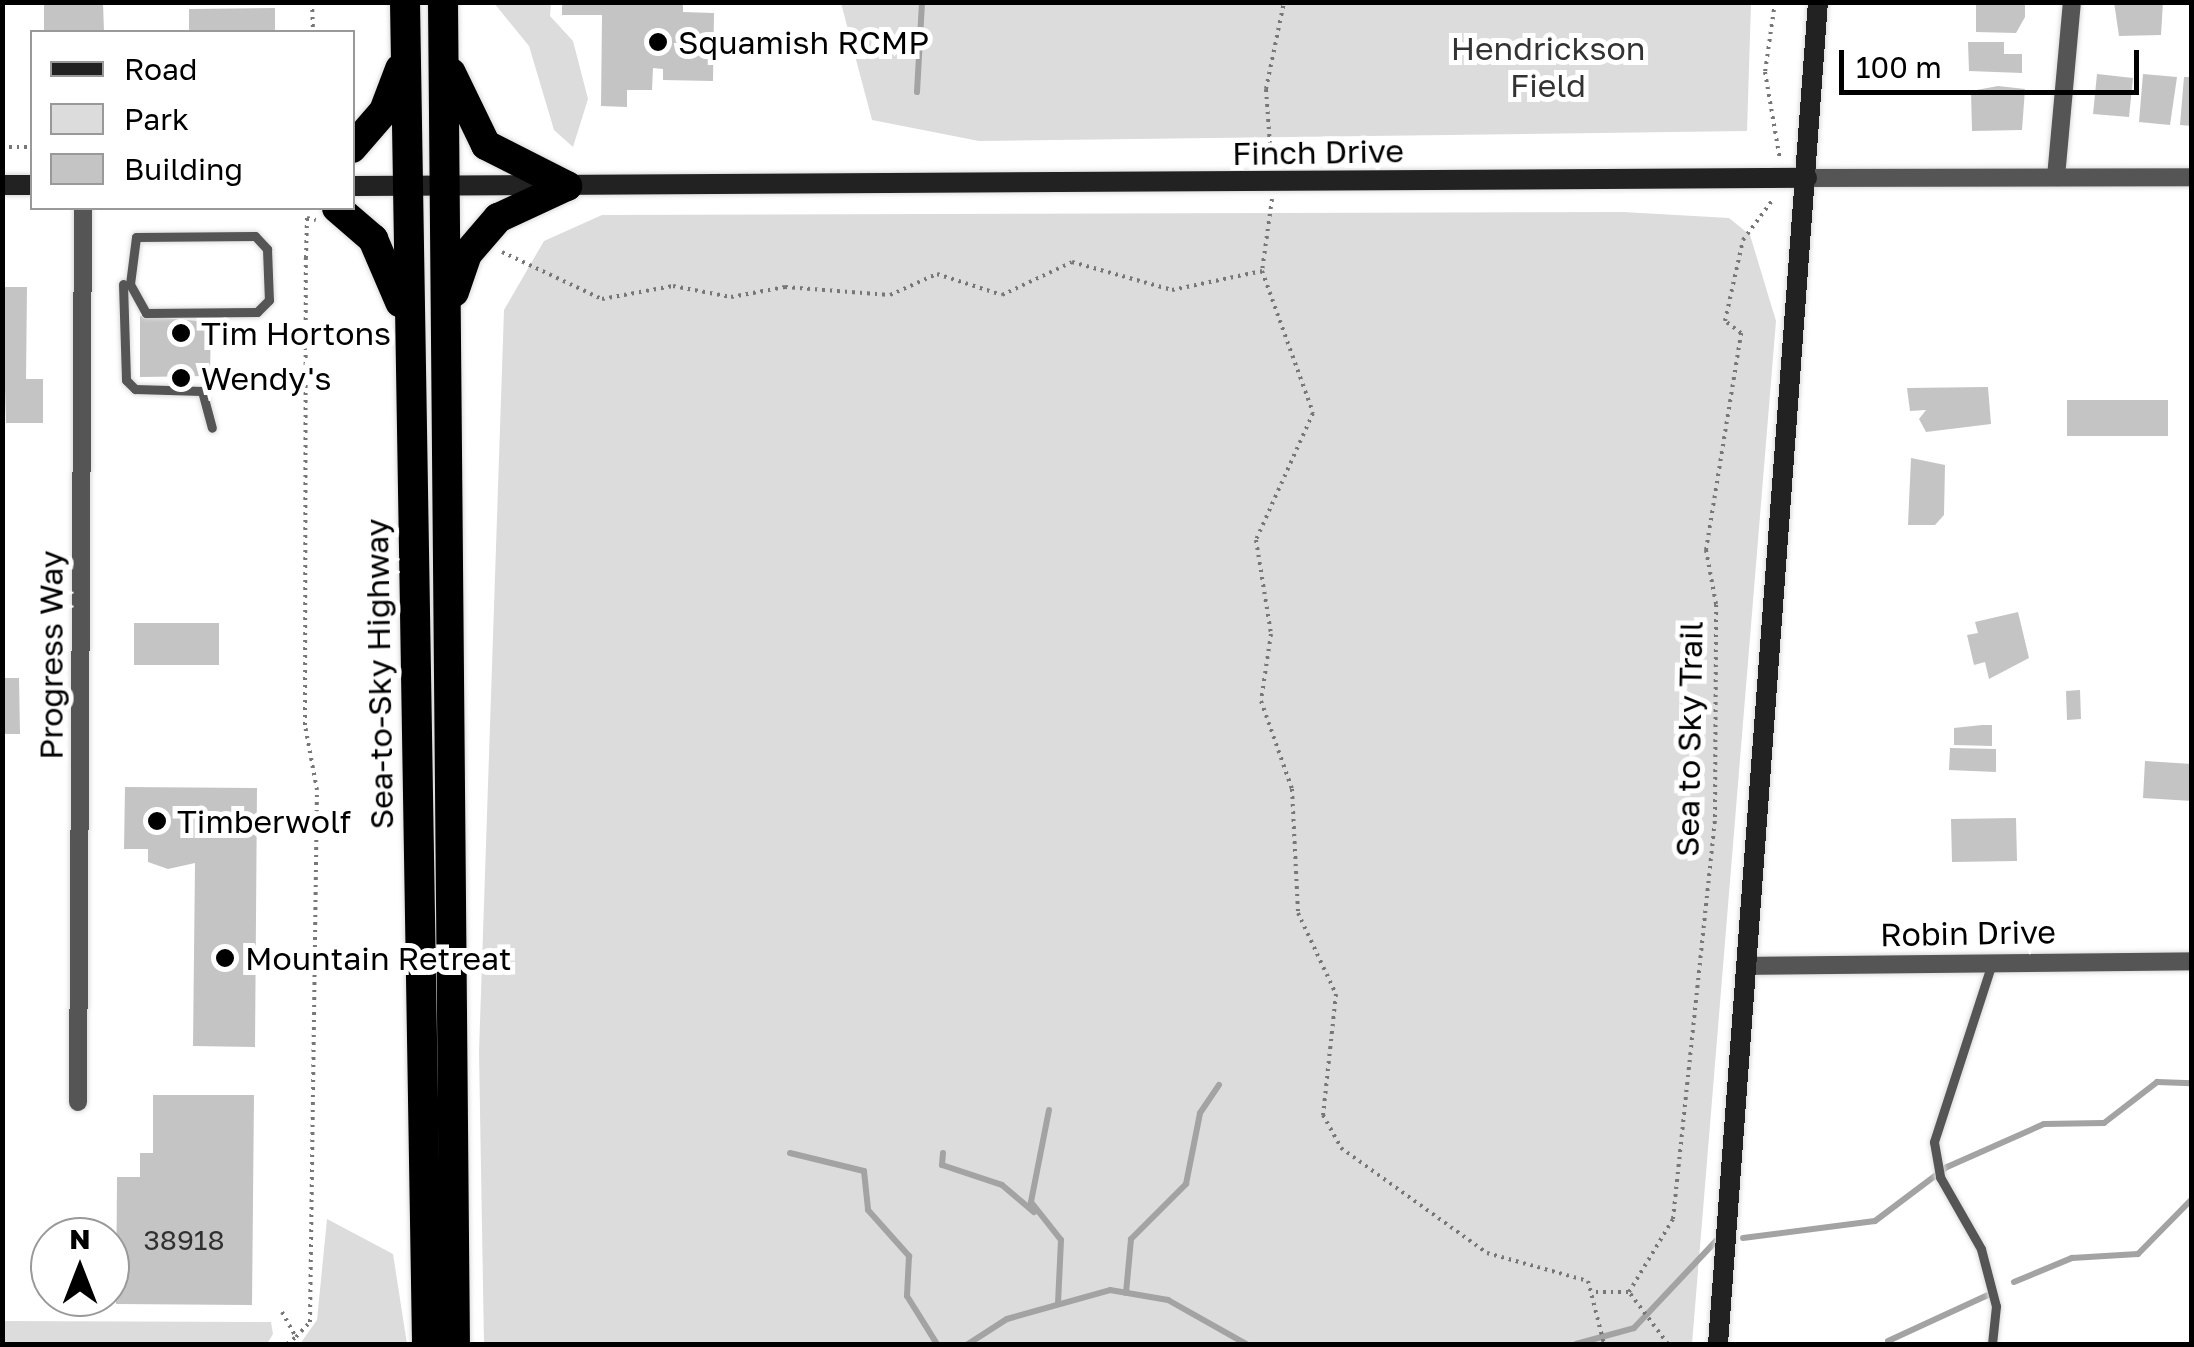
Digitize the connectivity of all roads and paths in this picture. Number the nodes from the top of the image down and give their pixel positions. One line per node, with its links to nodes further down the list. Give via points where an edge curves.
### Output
1 (312, 2): 8 (path)
2 (406, 2): 9 (highway, Sea-to-Sky Highway)
3 (443, 2): 10 (highway)
4 (1284, 2): 18 (path, via 1266,89)
5 (1775, 2): 14 (path, via 1765,72)
6 (1818, 2): 16 (street)
7 (2072, 2): 15 (street)
8 (313, 30)
9 (406, 46): 11 (highway, via 384,112); 22 (highway, Sea-to-Sky Highway)
10 (444, 48): 23 (highway); 24 (highway, via 461,105 486,145)
11 (355, 145)
12 (2, 147): 13 (path)
13 (30, 147)
14 (1780, 160)
15 (2056, 176): 16 (street, Finch Drive); 17 (street, Finch Drive)
16 (1807, 178): 18 (street, Finch Drive); 39 (street)
17 (2192, 178)
18 (1272, 183): 24 (street, Finch Drive)
19 (2, 184): 20 (street)
20 (30, 185)
21 (355, 186): 22 (street, Finch Drive)
22 (408, 186): 23 (street, Finch Drive); 35 (highway, Sea-to-Sky Highway)
23 (445, 186): 24 (street, Finch Drive); 34 (highway)
24 (567, 186): 34 (highway, via 524,201 480,236 457,276)
25 (1778, 193): 42 (path, Sea to Sky Trail, via 1743,240 1725,321 1741,333 1706,550 1716,604 1711,855 1673,1219)
26 (84, 210): 40 (street, Progress Way)
27 (339, 210): 35 (highway, via 384,258)
28 (306, 218): 44 (path, via 305,725 317,790 310,1322)
29 (1271, 220): 31 (path)
30 (494, 249): 31 (path, via 602,299 673,286 731,297 784,287 890,295 937,274 1002,295 1072,262 1172,290)
31 (1262, 272): 41 (path, via 1313,414 1256,540 1266,590 1264,711 1292,789 1298,913 1336,994 1323,1115 1340,1148 1487,1253 1572,1273)
32 (123, 284): 36 (lane, via 126,380 135,390 202,391)
33 (244, 314): 33 (lane, via 146,313 130,284 136,237 254,236 267,249 269,300)
34 (446, 329): 47 (highway)
35 (410, 345): 46 (highway, Sea-to-Sky Highway)
36 (212, 428)
37 (2192, 961): 38 (street, Robin Drive)
38 (1992, 963): 39 (street, Robin Drive); 51 (lane, via 1934,1142 1940,1176 1981,1249 1996,1306)
39 (1745, 966): 50 (street)
40 (78, 1102)
41 (1596, 1292): 42 (path); 48 (path)
42 (1629, 1292): 49 (path)
43 (282, 1312): 44 (path)
44 (296, 1336): 45 (path)
45 (287, 1344)
46 (427, 1344)
47 (455, 1344)
48 (1604, 1344)
49 (1668, 1344)
50 (1718, 1344)
51 (1992, 1344)

